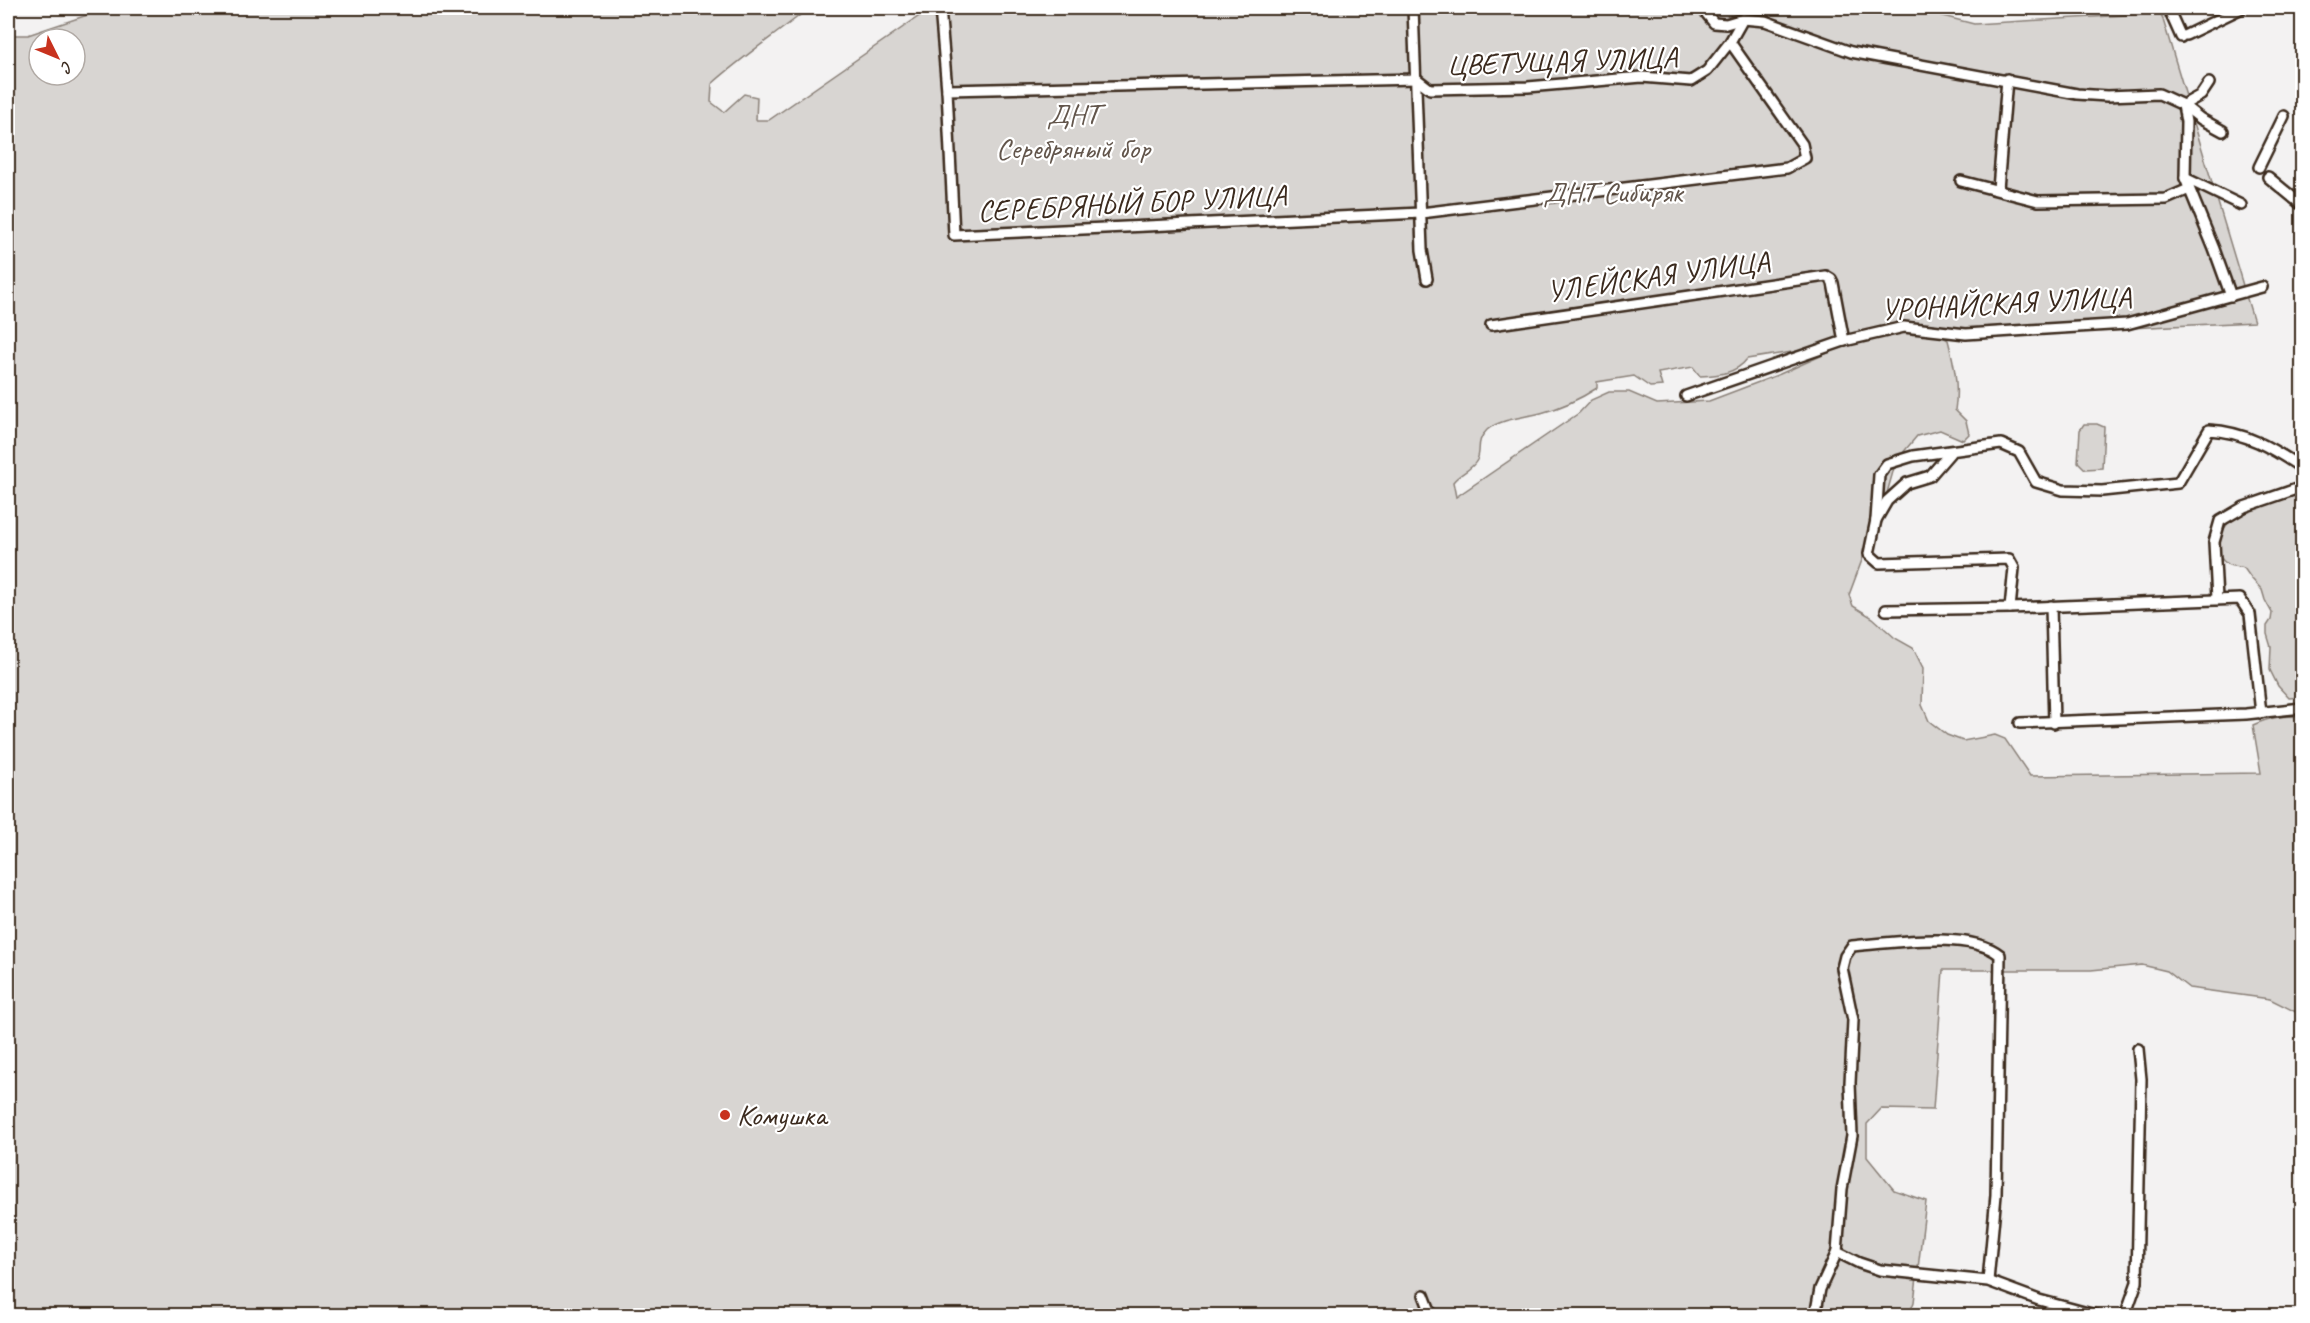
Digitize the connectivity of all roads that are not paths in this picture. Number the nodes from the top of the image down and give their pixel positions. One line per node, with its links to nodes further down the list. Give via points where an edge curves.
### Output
1 (940, 8): 11 (street, СЕРЕБРЯНЫЙ БОР УЛИЦА)
2 (1413, 8): 9 (street)
3 (1702, 8): 6 (street, via 1714,23)
4 (2168, 8): 5 (street, via 2183,36)
5 (2242, 8)
6 (1743, 19): 7 (street, ЦВЕТУЩАЯ УЛИЦА); 8 (street, via 1765,21 1851,52)
7 (1730, 42): 9 (street, ЦВЕТУЩАЯ УЛИЦА, via 1707,72 1691,81 1642,77 1528,87 1430,89); 23 (street, via 1802,144 1806,158 1787,168)
8 (2007, 79): 12 (street, via 2077,94 2160,94); 19 (street)
9 (1417, 80): 11 (street); 23 (street)
10 (2209, 83): 12 (street, via 2201,95)
11 (947, 90): 23 (street, СЕРЕБРЯНЫЙ БОР УЛИЦА, via 954,235)
12 (2183, 105): 14 (street); 17 (street)
13 (2284, 116): 15 (street)
14 (2223, 131)
15 (2259, 167)
16 (2268, 177): 22 (street)
17 (2185, 178): 20 (street); 21 (street)
18 (1961, 181): 19 (street)
19 (1998, 189): 20 (street, via 2038,201 2166,198)
20 (2189, 189): 26 (street)
21 (2241, 205)
22 (2302, 205)
23 (1421, 213): 24 (street)
24 (1427, 279)
25 (2262, 287): 26 (street, УРОНАЙСКАЯ УЛИЦА)
26 (2231, 296): 28 (street, УРОНАЙСКАЯ УЛИЦА, via 2127,324 1966,334 1904,327)
27 (1491, 325): 28 (street, УЛЕЙСКАЯ УЛИЦА, via 1826,276 1831,279)
28 (1844, 341): 29 (street, УРОНАЙСКАЯ УЛИЦА)
29 (1686, 396)
30 (1950, 453): 31 (street, via 2001,444 2019,452 2037,482 2063,490 2102,491 2178,483 2209,430 2232,431 2273,449); 33 (street, via 1930,476 1907,483 1887,501); 33 (street, via 1913,456 1887,464 1879,476)
31 (2302, 468)
32 (2302, 488): 34 (street, via 2244,507 2220,521 2214,542)
33 (1876, 520): 36 (street, via 1869,554 1879,563 2009,559 2014,568)
34 (2217, 599): 35 (street); 39 (street, via 2240,598 2250,614)
35 (2051, 606): 36 (street); 41 (street)
36 (2010, 608): 37 (street)
37 (1886, 610)
38 (2302, 708): 39 (street)
39 (2261, 713): 41 (street)
40 (2020, 723): 41 (street)
41 (2054, 723)
42 (2138, 1049): 49 (street, via 2141,1091 2137,1282)
43 (1837, 1252): 44 (street, via 1880,1270); 44 (street, via 1842,1189 1852,1136 1853,1020 1842,968 1845,956 1852,946 1957,941 2000,955 1996,1195); 47 (street, via 1820,1288)
44 (1988, 1281): 48 (street)
45 (1424, 1294): 46 (street)
46 (1432, 1316)
47 (1815, 1316)
48 (2099, 1316)
49 (2125, 1316)

